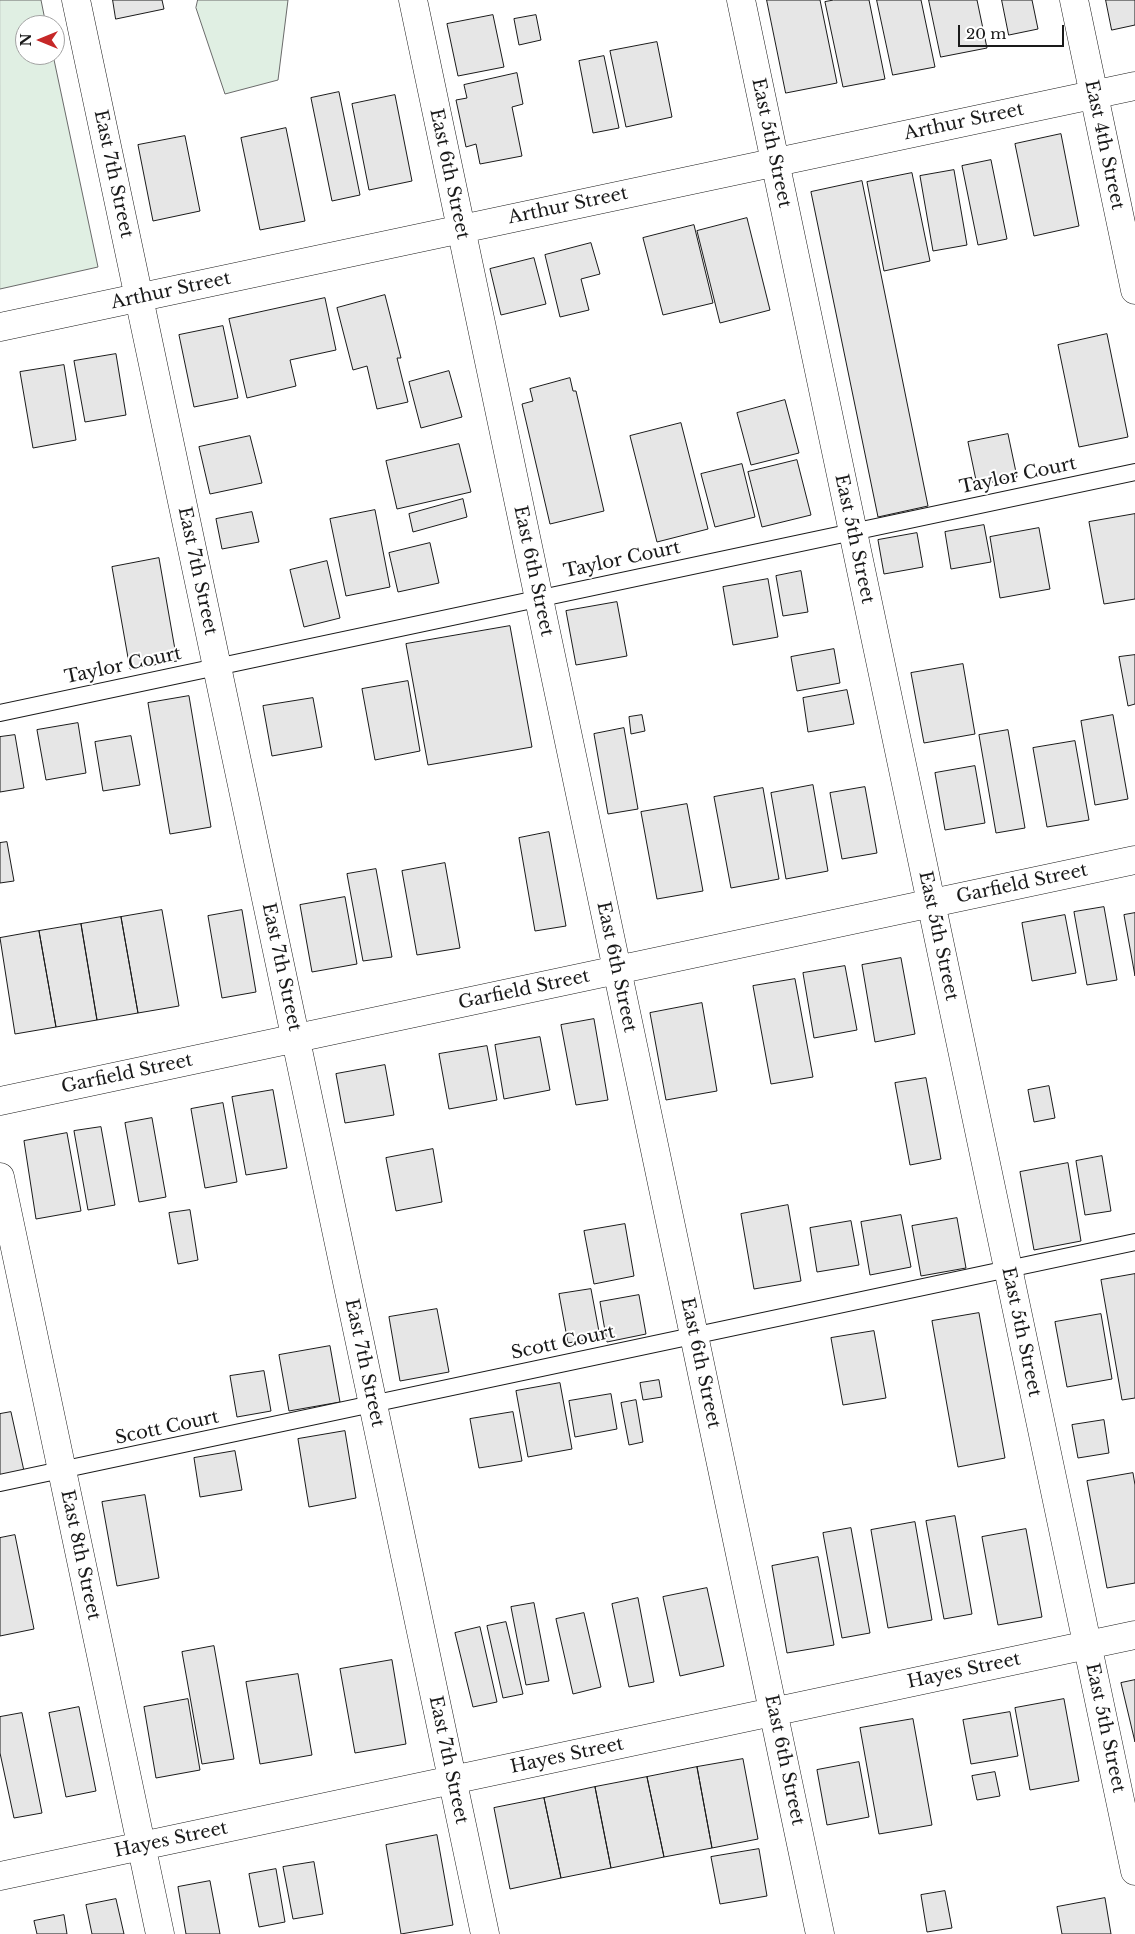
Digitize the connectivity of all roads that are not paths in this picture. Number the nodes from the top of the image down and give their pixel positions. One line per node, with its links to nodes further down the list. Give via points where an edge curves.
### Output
1 (76, 0): 10 (street, East 7th Street)
2 (413, 0): 8 (street, East 6th Street)
3 (741, 0): 7 (street, East 5th Street)
4 (1074, 0): 6 (street, East 4th Street)
5 (1135, 86): 6 (street, Arthur Street)
6 (1094, 95): 7 (street, Arthur Street); 9 (street, East 4th Street)
7 (775, 162): 8 (street, Arthur Street); 13 (street, East 5th Street)
8 (461, 229): 10 (street, Arthur Street); 14 (street, East 6th Street)
9 (1135, 290)
10 (139, 297): 11 (street, Arthur Street); 15 (street, East 7th Street)
11 (0, 327)
12 (1135, 472): 13 (lane, Taylor Court)
13 (852, 532): 14 (lane, Taylor Court); 18 (street, East 5th Street)
14 (539, 599): 15 (lane, Taylor Court); 19 (street, East 6th Street)
15 (218, 667): 16 (lane, Taylor Court); 20 (street, East 7th Street)
16 (0, 713)
17 (1135, 860): 18 (street, Garfield Street)
18 (931, 903): 19 (street, Garfield Street); 24 (street, East 5th Street)
19 (617, 970): 20 (street, Garfield Street); 25 (street, East 6th Street)
20 (296, 1038): 21 (street, Garfield Street); 26 (street, East 7th Street)
21 (0, 1101)
22 (0, 1177): 27 (street, East 8th Street)
23 (1135, 1242): 24 (lane, Scott Court)
24 (1008, 1269): 25 (lane, Scott Court); 30 (street, East 5th Street)
25 (694, 1336): 26 (lane, Scott Court); 31 (street, East 6th Street)
26 (373, 1404): 27 (lane, Scott Court); 32 (street, East 7th Street)
27 (62, 1470): 28 (lane, Scott Court); 33 (street, East 8th Street)
28 (0, 1484)
29 (1135, 1635): 30 (street, Hayes Street)
30 (1087, 1645): 31 (street, Hayes Street); 34 (street, East 5th Street)
31 (774, 1712): 32 (street, Hayes Street); 38 (street, East 6th Street)
32 (452, 1780): 33 (street, Hayes Street); 37 (street, East 7th Street)
33 (141, 1846): 35 (street, Hayes Street); 36 (street, East 8th Street)
34 (1135, 1871)
35 (0, 1876)
36 (160, 1934)
37 (484, 1934)
38 (820, 1934)

